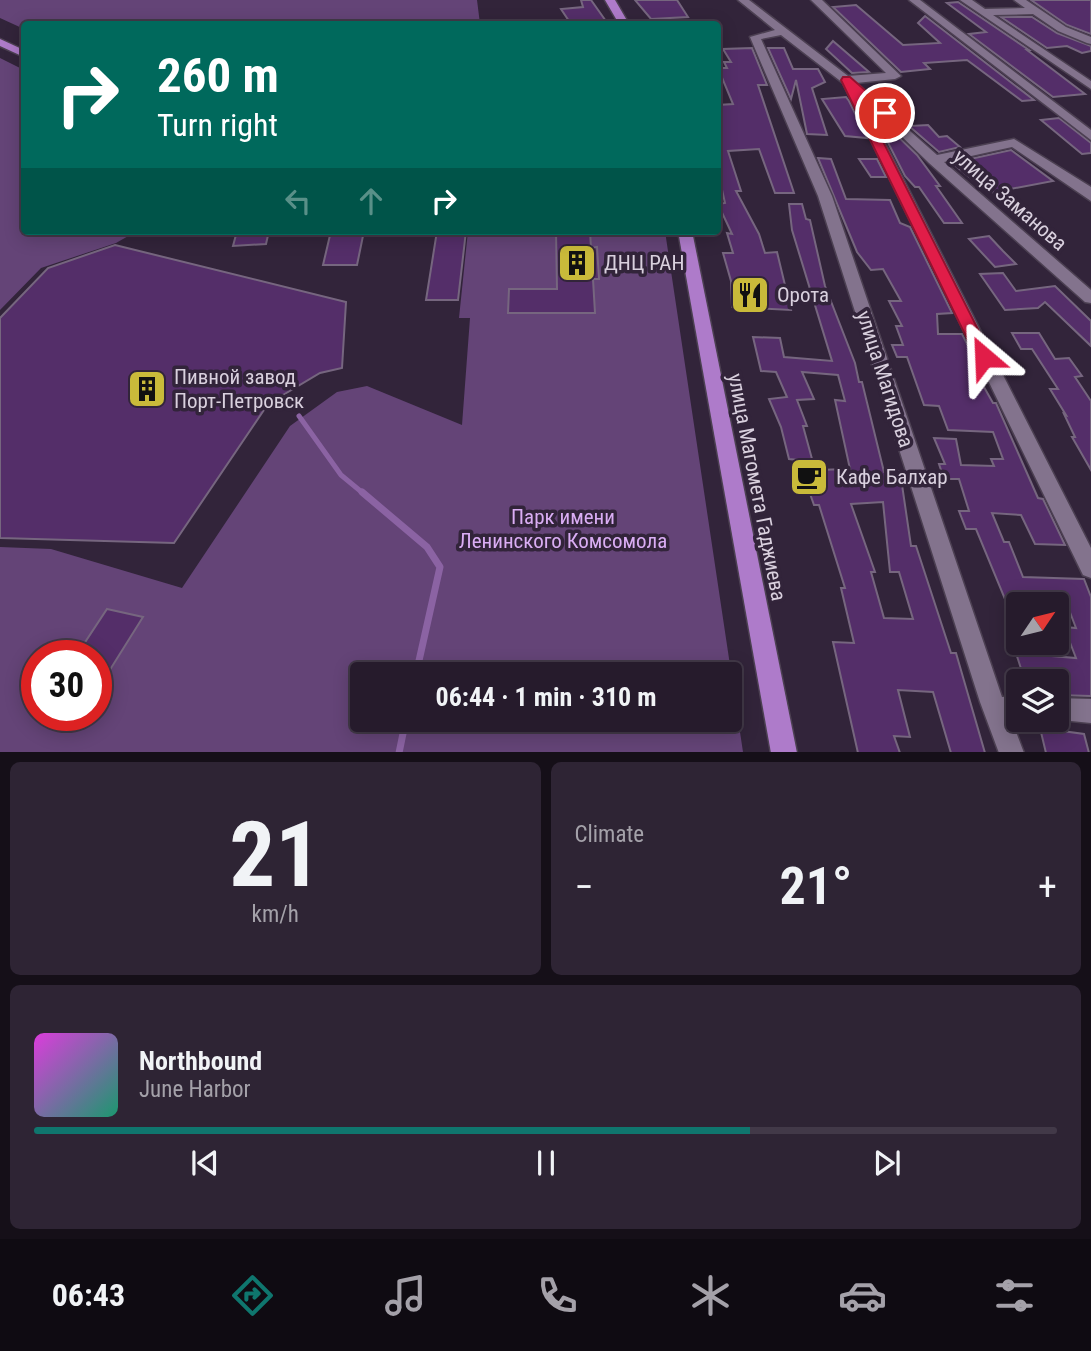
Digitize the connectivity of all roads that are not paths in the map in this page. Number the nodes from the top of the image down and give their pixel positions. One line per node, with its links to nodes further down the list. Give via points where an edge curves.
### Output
1 (611, 0): 9 (main road)
2 (743, 0): 10 (street)
3 (816, 0): 14 (street, via 895,76)
4 (914, 0): 16 (street)
5 (965, 0): 8 (street)
6 (1019, 0): 7 (street)
7 (1035, 11): 8 (street); 12 (street)
8 (982, 12): 15 (street)
9 (623, 21)
10 (784, 31): 14 (street); 23 (street, улица Магидова, via 755,37 825,196)
11 (0, 41): 13 (main road)
12 (1091, 41)
13 (21, 52)
14 (847, 80): 17 (street, улица Заманова); 22 (street)
15 (1091, 86)
16 (1091, 136)
17 (934, 160): 18 (street, via 1014,143); 21 (street, улица Заманова)
18 (1091, 197)
19 (686, 235): 27 (main road, улица Магомета Гаджиева)
20 (686, 235): 28 (main road, улица Магомета Гаджиева)
21 (1091, 298)
22 (1091, 569)
23 (1006, 706)
24 (1069, 710): 25 (street)
25 (1091, 711)
26 (1010, 732): 29 (street, улица Магидова)
27 (778, 752)
28 (784, 752)
29 (1012, 752)

